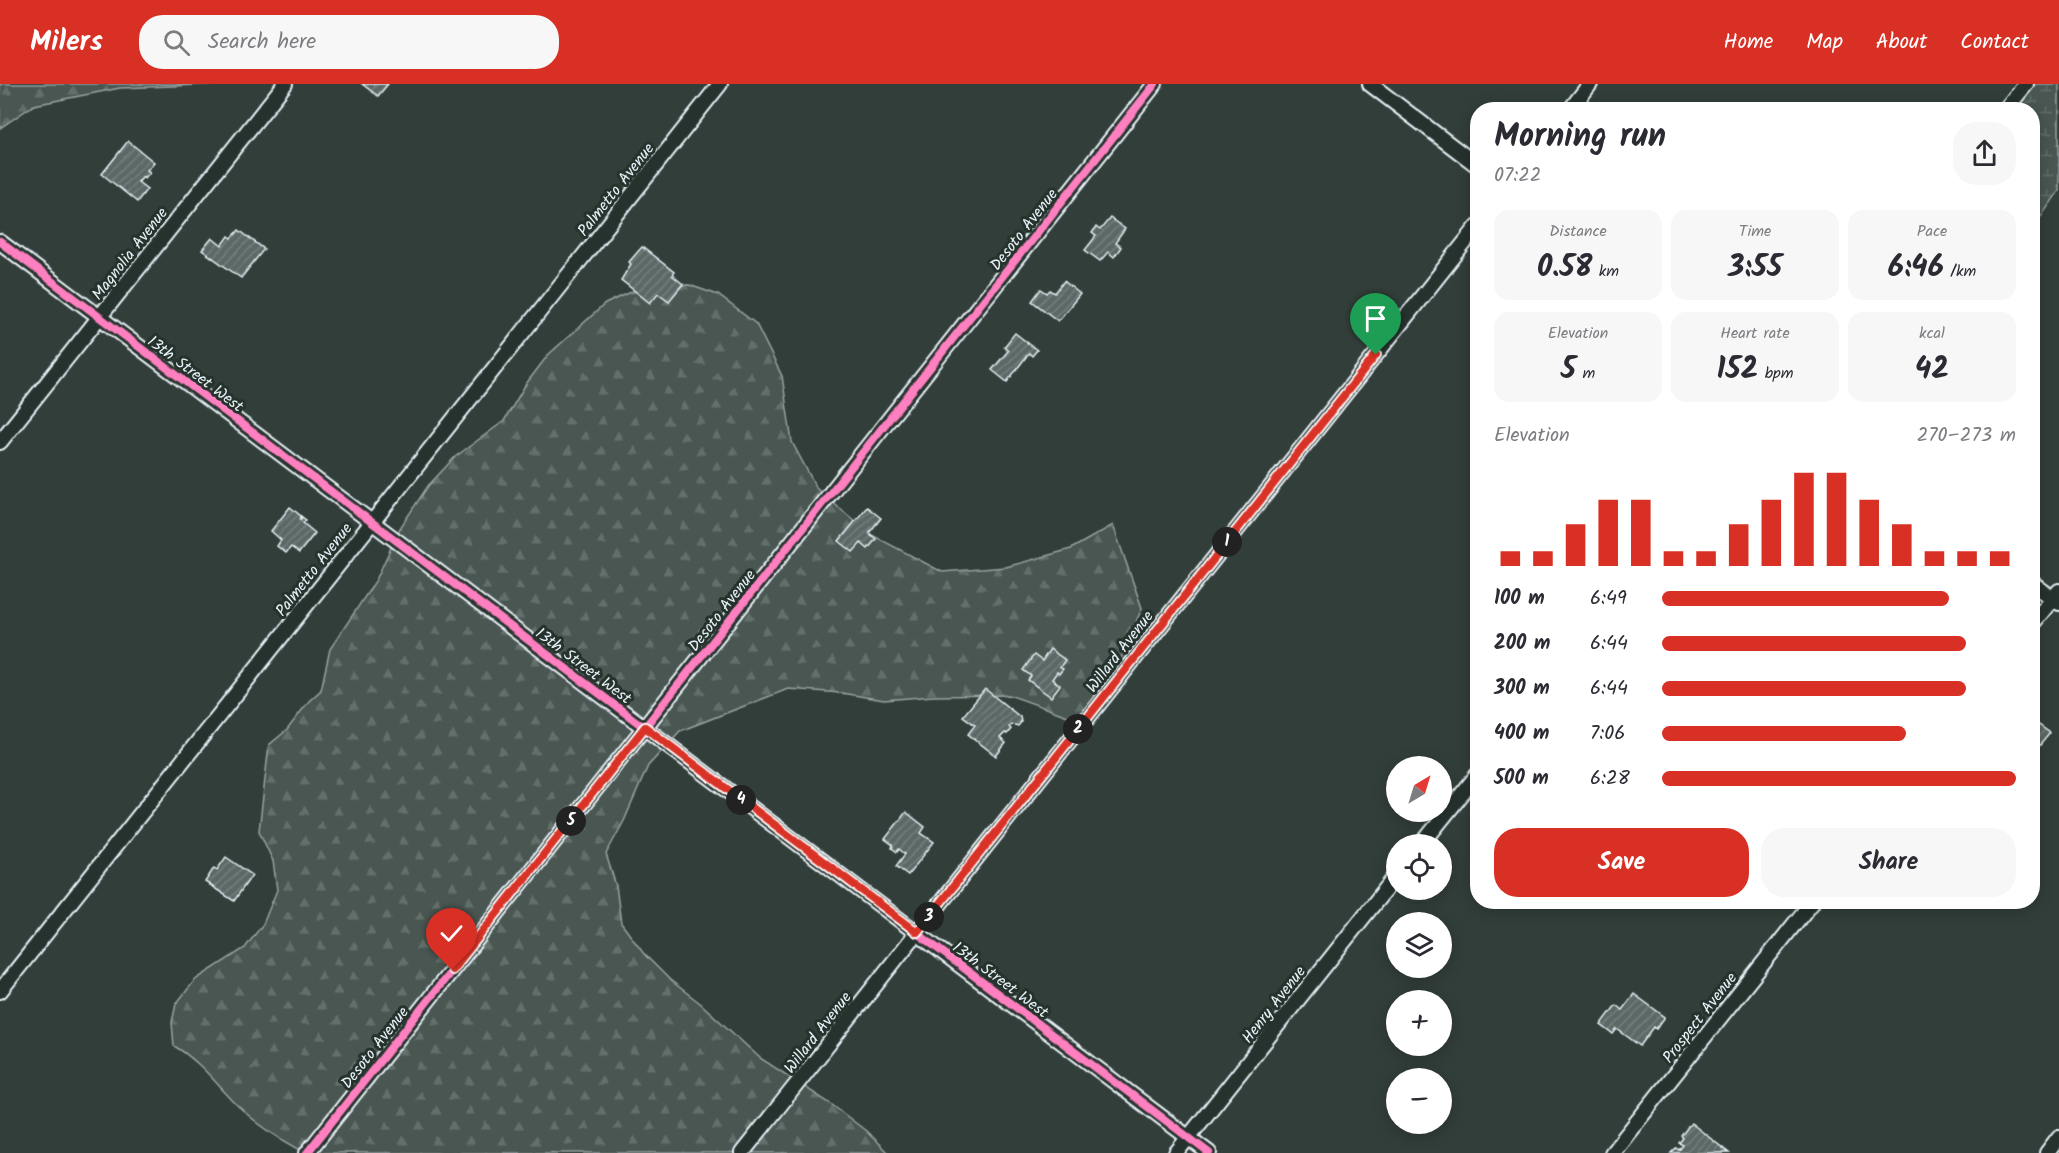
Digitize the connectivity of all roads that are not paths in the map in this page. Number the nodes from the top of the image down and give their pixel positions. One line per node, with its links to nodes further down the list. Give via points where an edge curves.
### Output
1 (285, 84): 12 (street, Magnolia Avenue)
2 (720, 84): 14 (street, Palmetto Avenue)
3 (1155, 84): 18 (street, Desoto Avenue)
4 (1370, 84): 9 (street)
5 (1590, 84): 7 (street)
6 (2026, 84): 8 (street)
7 (1576, 102)
8 (2012, 102)
9 (1470, 160)
10 (1470, 236): 23 (street, Willard Avenue)
11 (0, 242): 12 (street, 13th Street West)
12 (99, 317): 13 (street, Magnolia Avenue); 14 (street, 13th Street West)
13 (0, 442)
14 (371, 522): 18 (street, 13th Street West); 24 (street, Palmetto Avenue)
15 (2040, 587): 16 (street)
16 (2057, 597): 17 (street)
17 (2040, 615)
18 (645, 727): 23 (street, 13th Street West); 27 (street, Desoto Avenue)
19 (1470, 784): 20 (street)
20 (1430, 834)
21 (1386, 889): 26 (street, Henry Avenue)
22 (1806, 909): 31 (street, Prospect Avenue)
23 (917, 932): 26 (street, 13th Street West); 28 (street, Willard Avenue)
24 (0, 991)
25 (2059, 1137): 32 (street)
26 (1188, 1138): 29 (street, Henry Avenue); 30 (street, 13th Street West)
27 (307, 1153)
28 (742, 1153)
29 (1176, 1153)
30 (1209, 1153)
31 (1612, 1153)
32 (2047, 1153)

